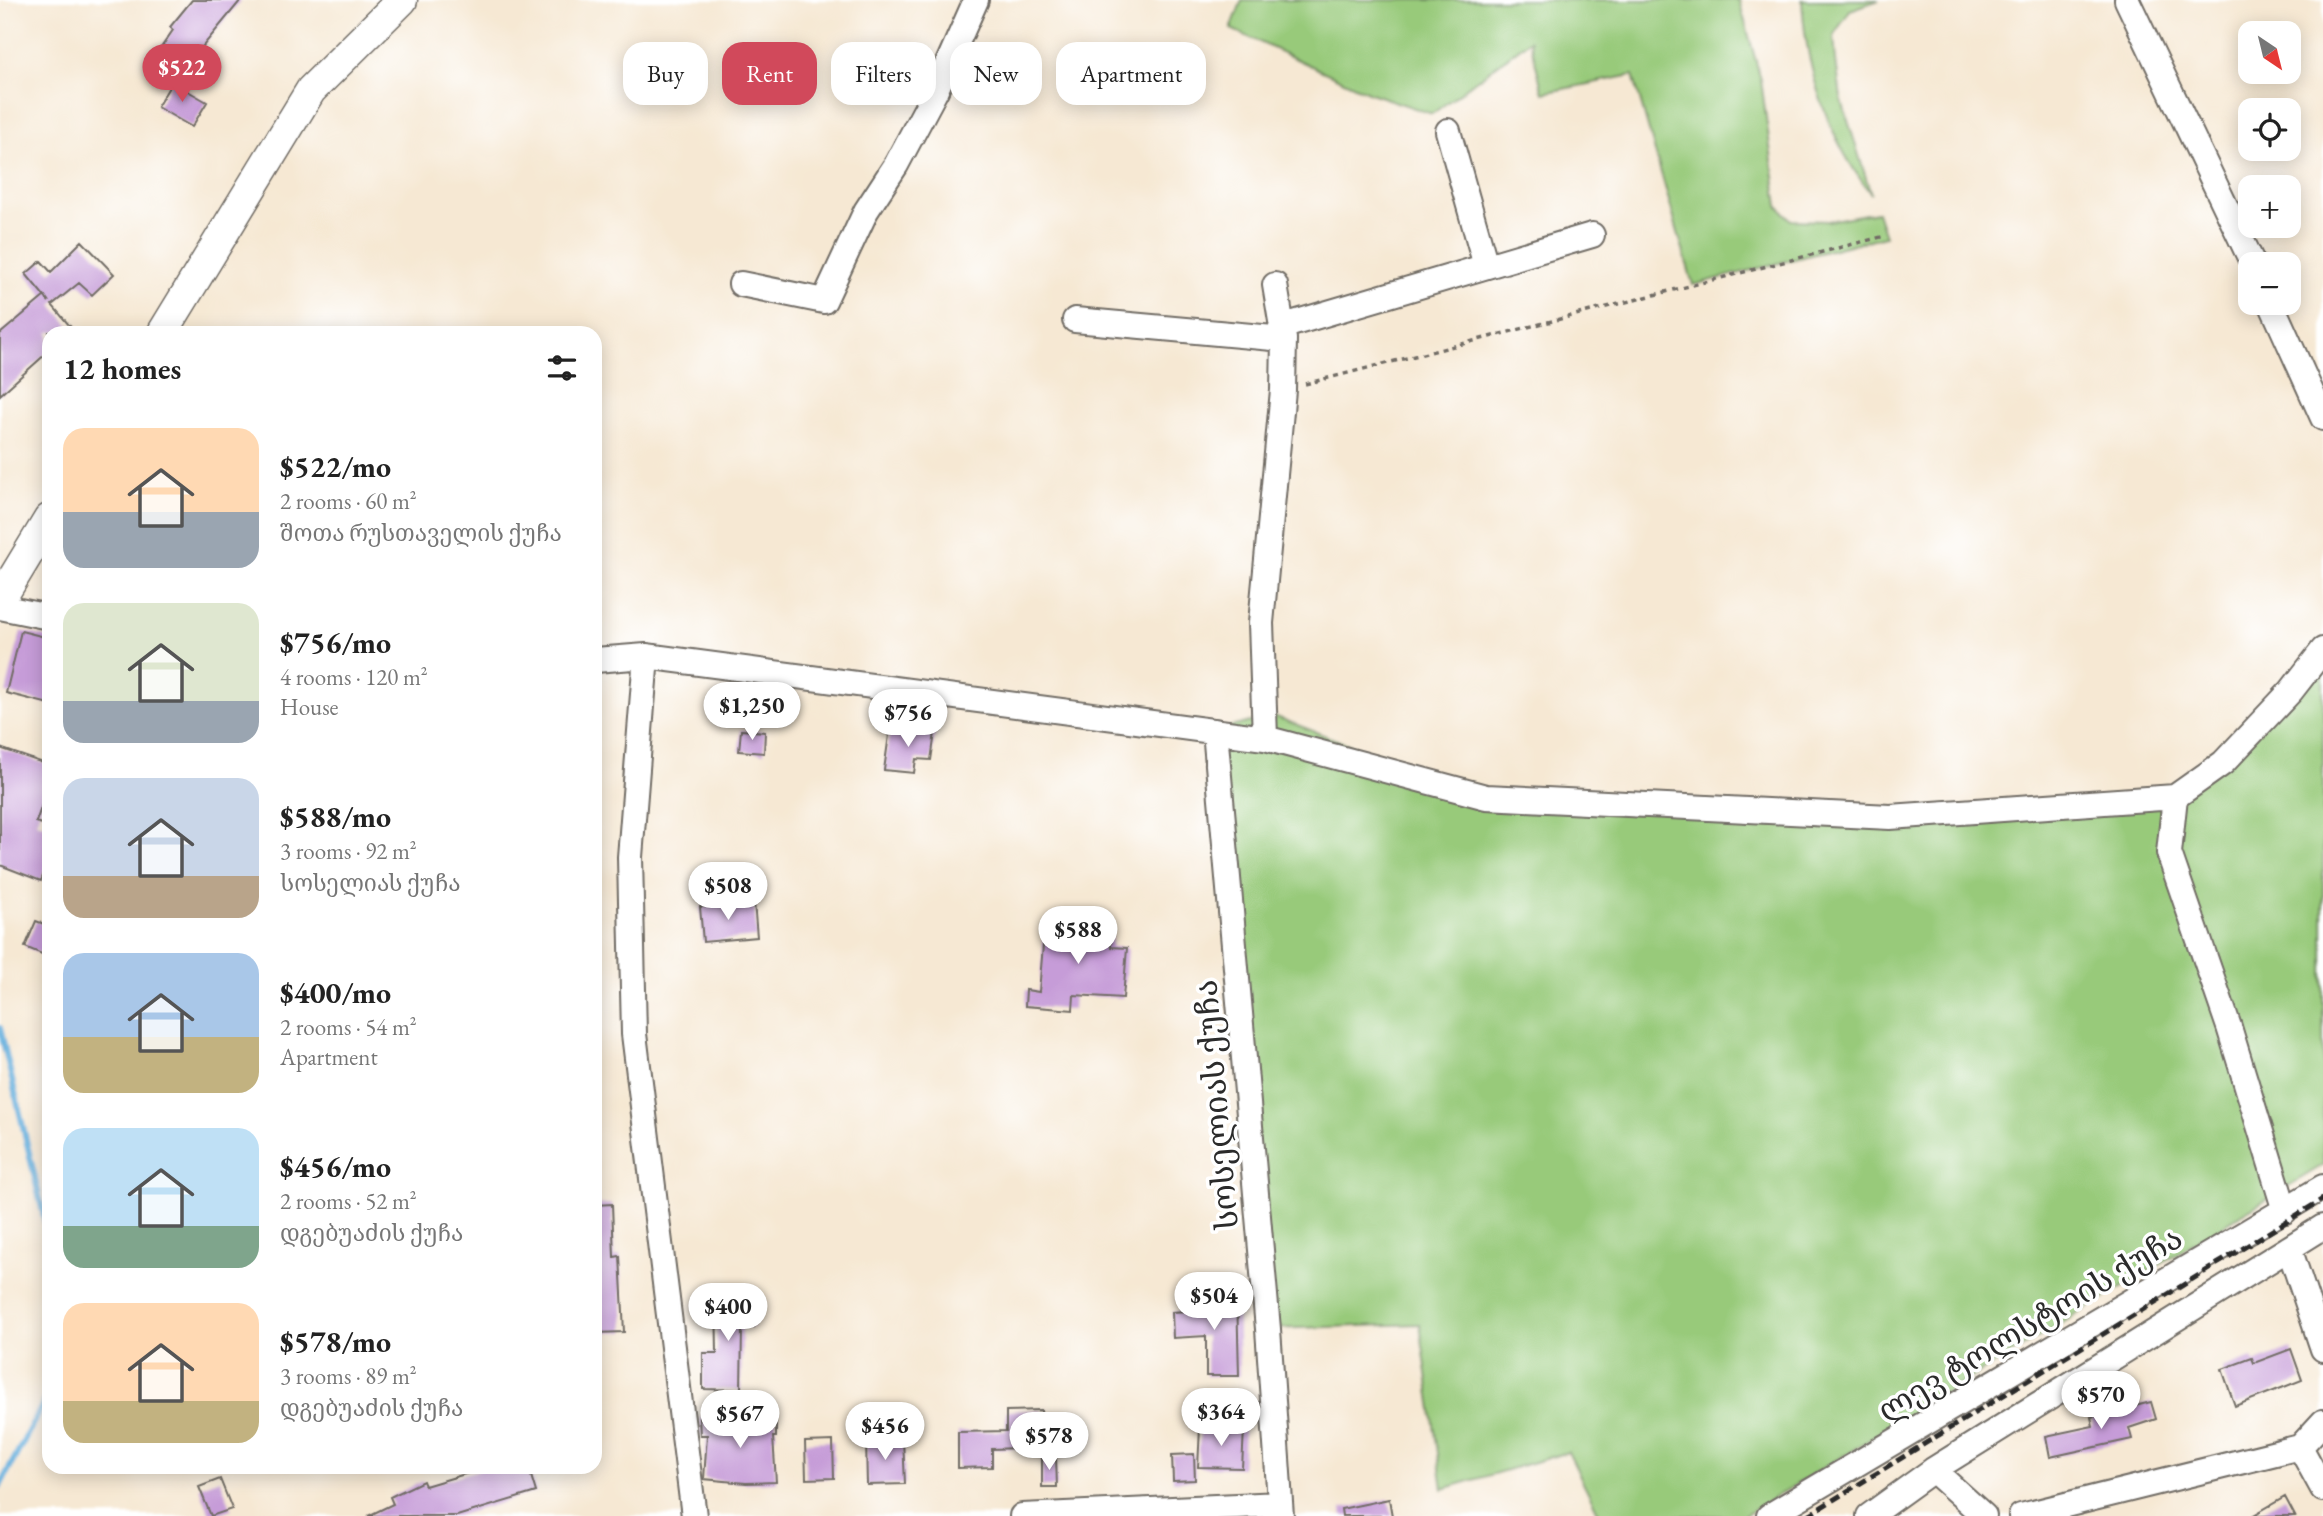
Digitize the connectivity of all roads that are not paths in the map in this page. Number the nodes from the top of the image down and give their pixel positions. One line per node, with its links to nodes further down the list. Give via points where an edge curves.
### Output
1 (402, 0): 12 (main road, via 311,90)
2 (976, 0): 8 (street, via 936,90 866,211 824,301)
3 (2127, 0): 6 (street)
4 (1448, 131): 7 (street)
5 (1592, 235): 7 (street)
6 (2247, 252)
7 (1486, 266): 13 (street)
8 (741, 284)
9 (1275, 285): 13 (street)
10 (2276, 315): 14 (street)
11 (1075, 320): 13 (street)
12 (167, 326)
13 (1284, 332): 23 (street, via 1283,390 1261,623)
14 (2323, 418)
15 (42, 531): 16 (main road)
16 (0, 600)
17 (0, 607): 18 (street)
18 (42, 616)
19 (2323, 649): 24 (street, via 2224,763)
20 (646, 656): 21 (street); 22 (street); 35 (street, via 630,857 634,1034)
21 (602, 659)
22 (1215, 731): 23 (street); 34 (street, სოსელიას ქუჩა)
23 (1265, 738): 24 (street, via 1486,797 1890,817)
24 (2175, 797): 26 (street, via 2169,853 2229,1027)
25 (2323, 1187): 26 (street, ლევ ტოლსტოის ქუჩა)
26 (2284, 1211): 37 (street, ლევ ტოლსტოის ქუჩა)
27 (2323, 1227): 28 (street)
28 (2289, 1248): 29 (street); 32 (street)
29 (2323, 1349)
30 (2323, 1422): 31 (street)
31 (2300, 1447): 33 (street); 40 (street)
32 (1933, 1470): 38 (street); 39 (street)
33 (2323, 1489)
34 (1280, 1510): 36 (street)
35 (694, 1516)
36 (1022, 1516)
37 (1769, 1516)
38 (1869, 1516)
39 (1984, 1516)
40 (2021, 1516)

